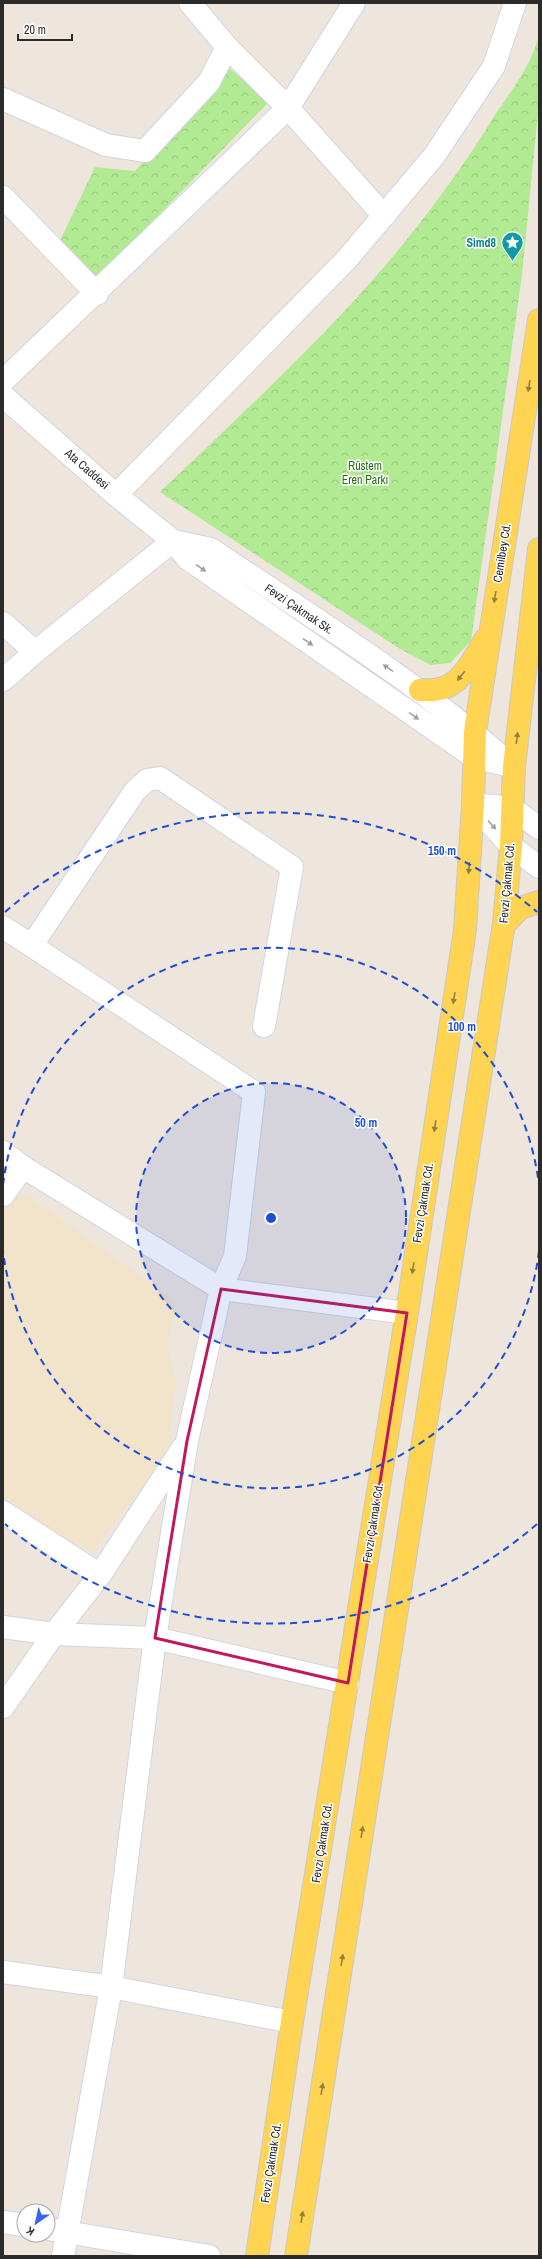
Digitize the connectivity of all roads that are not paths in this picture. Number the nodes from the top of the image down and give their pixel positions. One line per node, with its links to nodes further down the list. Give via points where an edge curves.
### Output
1 (190, 3): 4 (street)
2 (354, 3): 6 (street)
3 (515, 3): 8 (street, via 494,66 434,156)
4 (227, 47): 5 (street, via 209,82 145,151 106,145); 6 (street)
5 (3, 99)
6 (288, 108): 8 (street); 9 (street)
7 (3, 197): 9 (street)
8 (384, 216): 13 (street, via 347,259)
9 (97, 294): 11 (street)
10 (539, 320): 17 (main road, Cemilbey Cd., one-way to 17)
11 (3, 381)
12 (3, 396): 13 (street, Ata Caddesi)
13 (116, 495): 14 (street, Ata Caddesi)
14 (173, 541): 18 (street); 20 (street, Fevzi Çakmak Sk., one-way to 14, via 211,549); 22 (street, Ata Caddesi, one-way to 22, via 188,558)
15 (539, 550): 23 (main road, one-way to 15)
16 (3, 623): 18 (street)
17 (490, 632): 20 (main road, one-way to 20, via 456,681 440,690); 21 (main road, Cemilbey Cd.)
18 (35, 652): 19 (street)
19 (3, 680)
20 (420, 690): 21 (street, Fevzi Çakmak Sk.)
21 (474, 732): 22 (main road, Cemilbey Cd.); 23 (street, Fevzi Çakmak Sk.)
22 (474, 757): 23 (street); 24 (main road, Cemilbey Cd.)
23 (514, 766): 25 (main road)
24 (474, 796): 25 (street); 27 (street, one-way to 27); 38 (main road, Fevzi Çakmak Cd., one-way to 38, via 465,930)
25 (512, 799): 26 (street); 27 (main road, Fevzi Çakmak Cd.)
26 (539, 828)
27 (511, 846): 28 (street); 30 (main road, Fevzi Çakmak Cd.)
28 (539, 866)
29 (539, 902): 30 (main road, via 520,908)
30 (504, 925): 56 (main road, Fevzi Çakmak Cd., one-way to 30)
31 (3, 927): 32 (street)
32 (32, 945): 33 (street, via 135,791 147,780 160,778 292,867); 37 (street, via 254,1092 235,1256)
33 (264, 1026)
34 (3, 1152): 35 (street)
35 (23, 1167): 36 (street); 37 (street)
36 (3, 1195)
37 (221, 1289): 38 (street); 39 (street)
38 (406, 1313): 45 (main road, Fevzi Çakmak Cd.)
39 (187, 1441): 41 (street); 44 (street)
40 (3, 1512): 41 (street)
41 (100, 1574): 43 (street)
42 (3, 1627): 43 (street)
43 (54, 1634): 44 (street); 46 (street)
44 (155, 1638): 45 (street); 48 (street)
45 (348, 1683): 49 (main road, Fevzi Çakmak Cd.)
46 (3, 1707)
47 (3, 1972): 48 (street)
48 (111, 1987): 49 (street); 52 (street)
49 (292, 2022): 55 (main road, Fevzi Çakmak Cd.)
50 (3, 2222): 51 (street)
51 (16, 2224)
52 (58, 2230): 53 (street); 54 (street)
53 (63, 2256)
54 (209, 2256)
55 (257, 2256)
56 (296, 2256)

